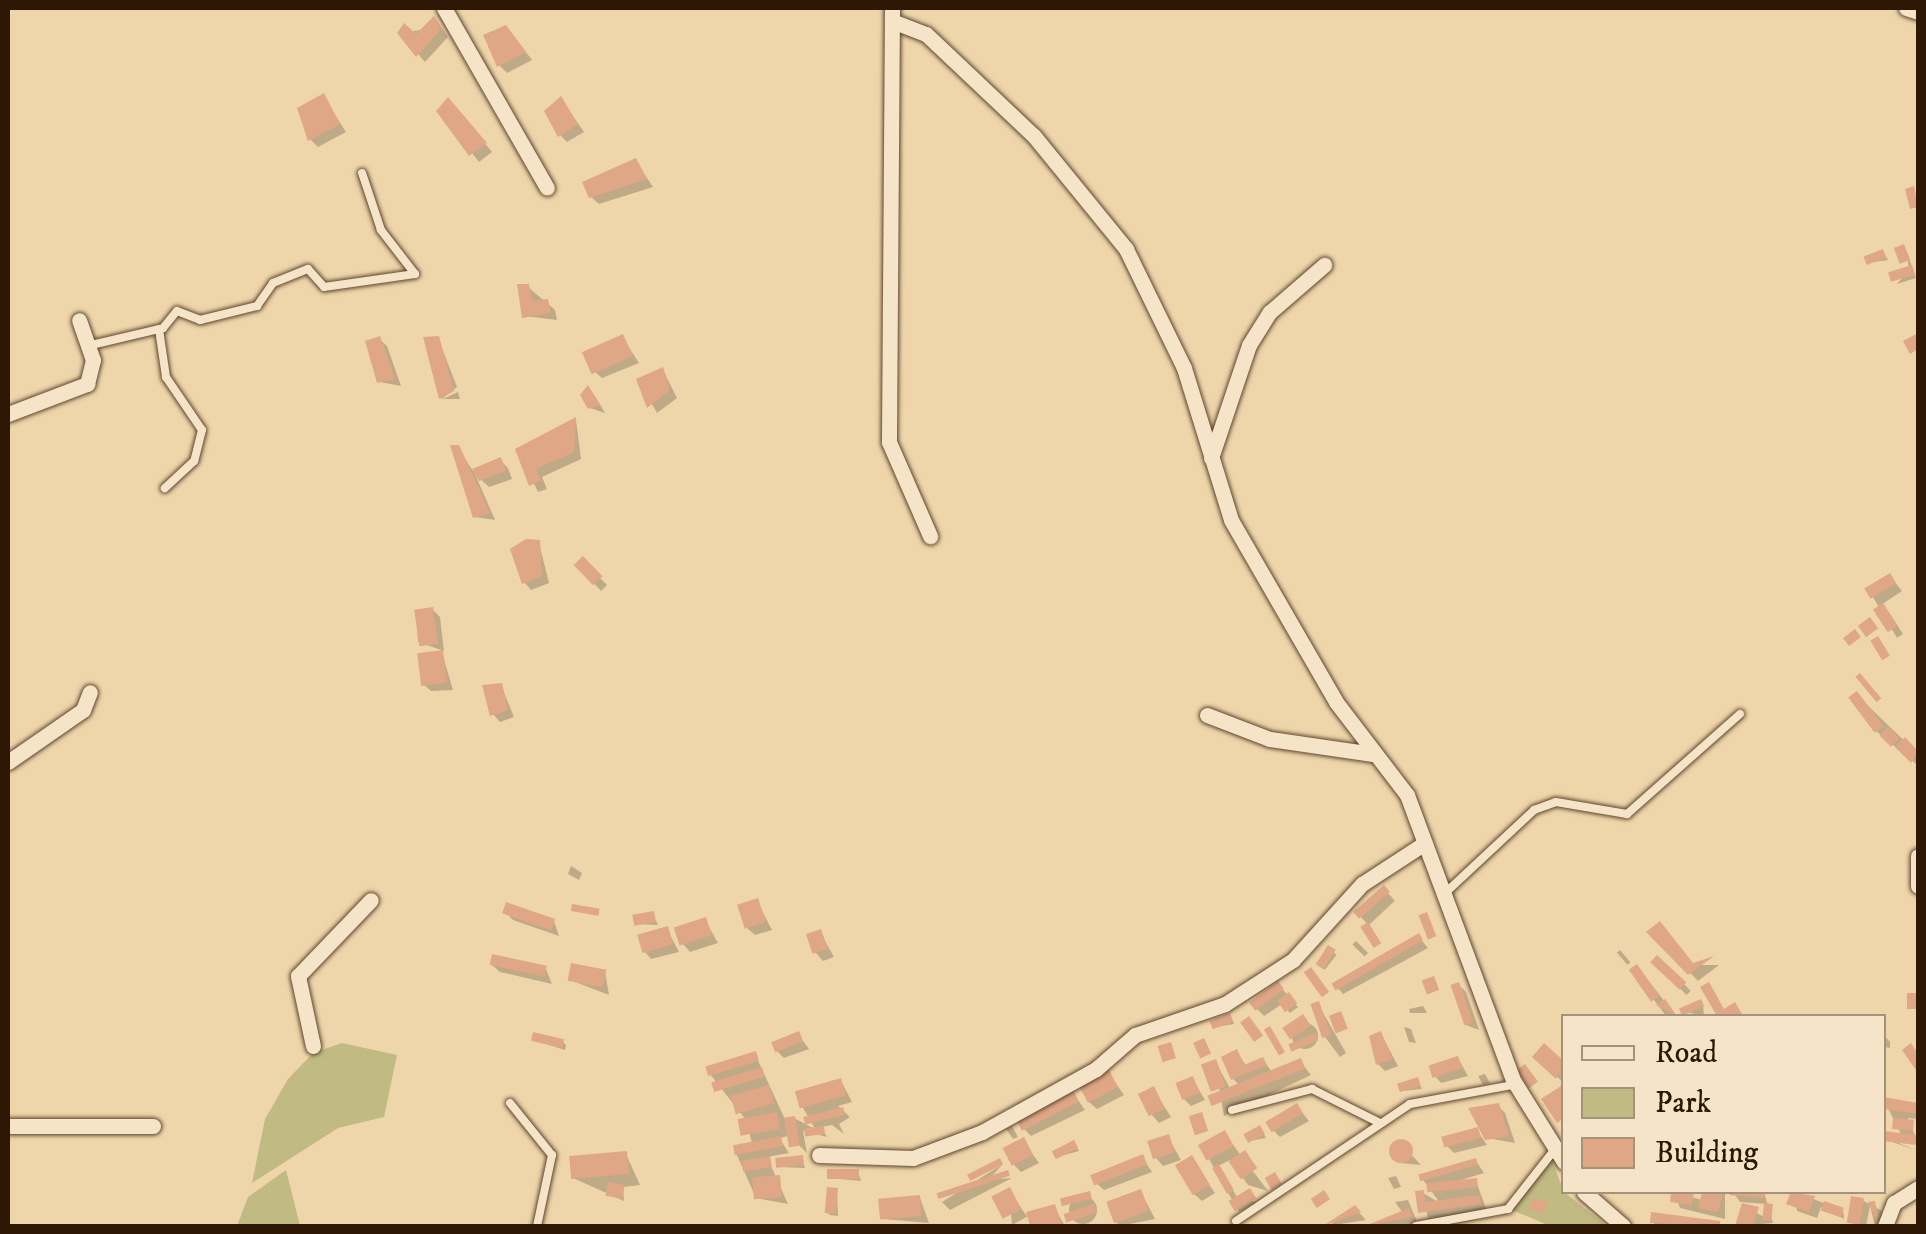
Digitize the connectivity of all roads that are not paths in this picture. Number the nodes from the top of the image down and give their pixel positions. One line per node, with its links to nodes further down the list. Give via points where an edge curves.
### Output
1 (444, 8): 6 (street)
2 (1906, 8): 3 (street)
3 (1918, 12)
4 (892, 14): 12 (street, via 949,54 1084,191 1160,310); 14 (street, via 890,442)
5 (362, 173): 9 (lane, via 382,230 415,274 324,287 308,268 274,283 257,306 200,320 178,311)
6 (547, 188)
7 (1324, 265): 12 (street, via 1270,312 1249,344)
8 (79, 320): 10 (street)
9 (158, 329): 10 (lane); 13 (lane, via 166,377 202,430 194,462)
10 (88, 346): 11 (street, via 88,384)
11 (8, 414)
12 (1210, 458): 18 (street, via 1231,520)
13 (165, 488)
14 (930, 536)
15 (90, 692): 19 (street, via 83,710)
16 (1740, 714): 23 (lane, via 1627,814 1556,802 1534,810)
17 (1207, 715): 18 (street, via 1270,738)
18 (1373, 754): 20 (street, via 1407,794)
19 (8, 762)
20 (1425, 843): 23 (street); 32 (street, via 1362,884 1293,960 1226,1004 1135,1035 1096,1069 970,1138 913,1158)
21 (1918, 856): 22 (street)
22 (1918, 886)
23 (1443, 895): 26 (street)
24 (371, 900): 25 (street, via 298,976)
25 (314, 1046)
26 (1518, 1085): 29 (lane, via 1462,1090); 33 (street)
27 (510, 1103): 37 (lane, via 552,1155)
28 (1232, 1110): 29 (lane, via 1312,1089)
29 (1378, 1122): 36 (lane)
30 (8, 1126): 31 (street)
31 (153, 1126)
32 (819, 1155)
33 (1559, 1156): 38 (lane, via 1508,1209)
34 (1918, 1188): 40 (street, via 1894,1203)
35 (1586, 1194): 39 (street)
36 (1236, 1221)
37 (536, 1226)
38 (1416, 1226)
39 (1623, 1226)
40 (1886, 1226)

